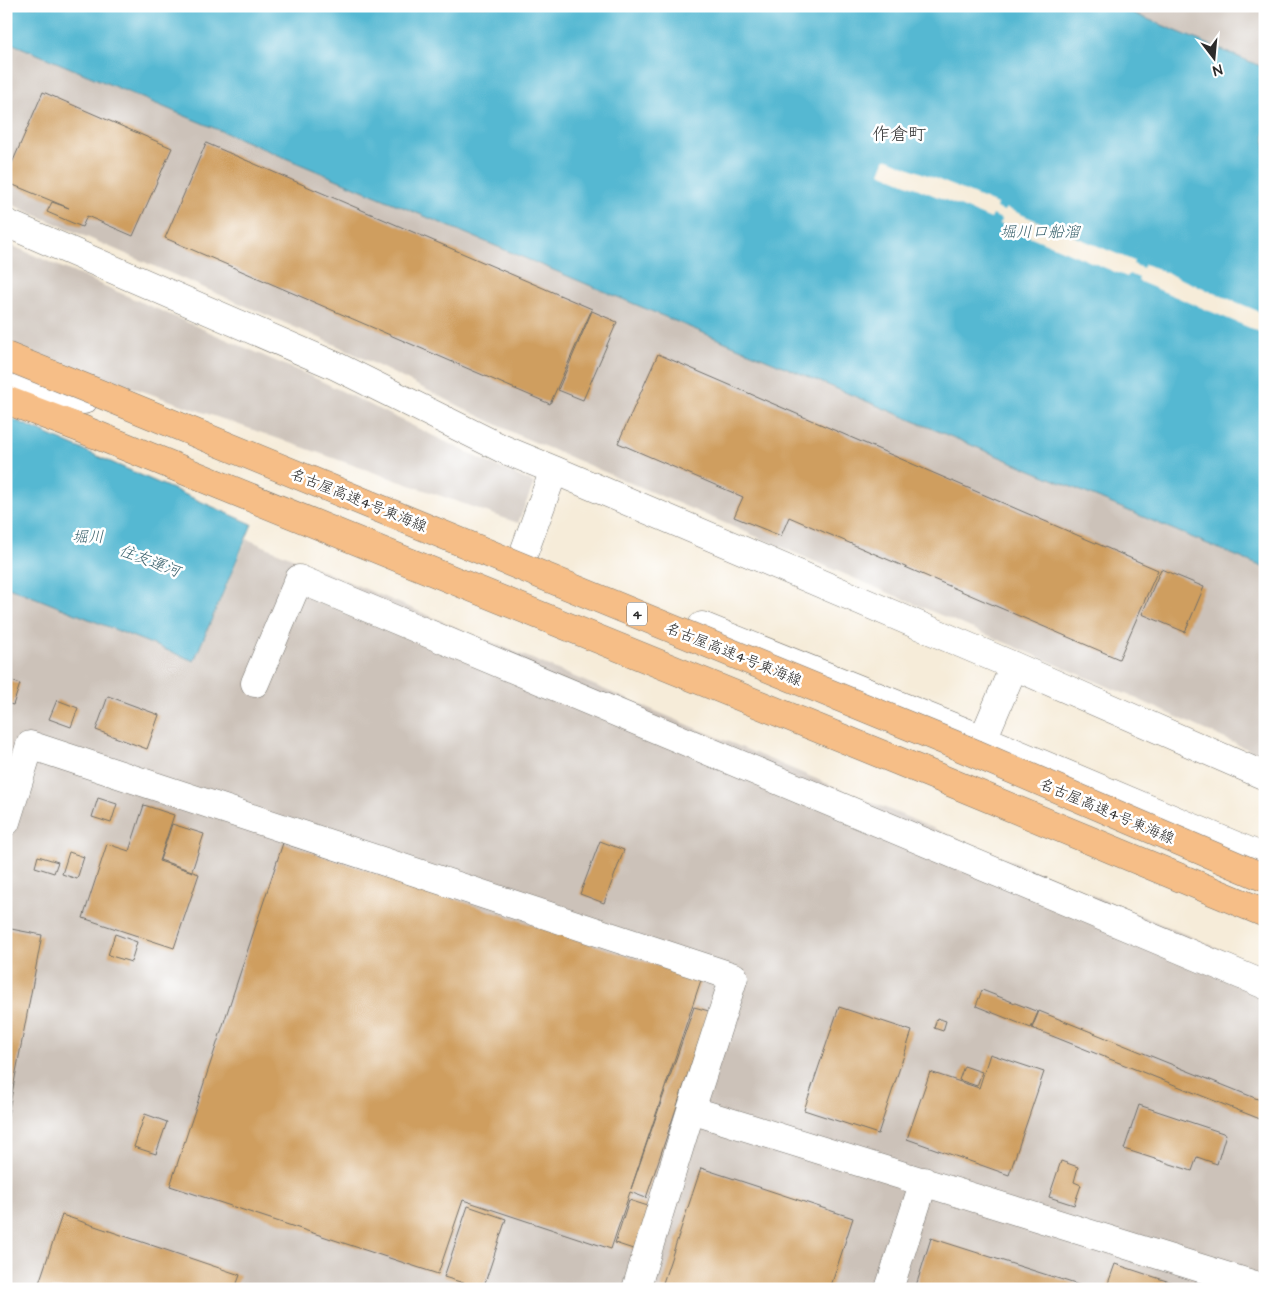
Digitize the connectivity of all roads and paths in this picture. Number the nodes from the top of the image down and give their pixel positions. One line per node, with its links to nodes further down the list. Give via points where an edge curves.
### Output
1 (6, 223): 4 (street, via 336,366 503,449)
2 (6, 356): 12 (highway, 名古屋高速4号東海線 / 4, bridge, via 953,744)
3 (11, 384): 5 (street); 13 (highway, via 82,429)
4 (554, 470): 5 (street); 6 (street)
5 (523, 555): 8 (street)
6 (1014, 666): 8 (street); 9 (street)
7 (254, 683): 14 (street, via 299,580)
8 (983, 739): 11 (street)
9 (1265, 776)
10 (6, 822): 15 (street, via 30,745 734,977)
11 (1265, 858)
12 (1265, 878)
13 (1265, 913)
14 (1265, 985)
15 (692, 1110): 16 (street); 18 (street)
16 (924, 1181): 17 (street); 19 (street)
17 (1265, 1288)
18 (636, 1289)
19 (889, 1289)

